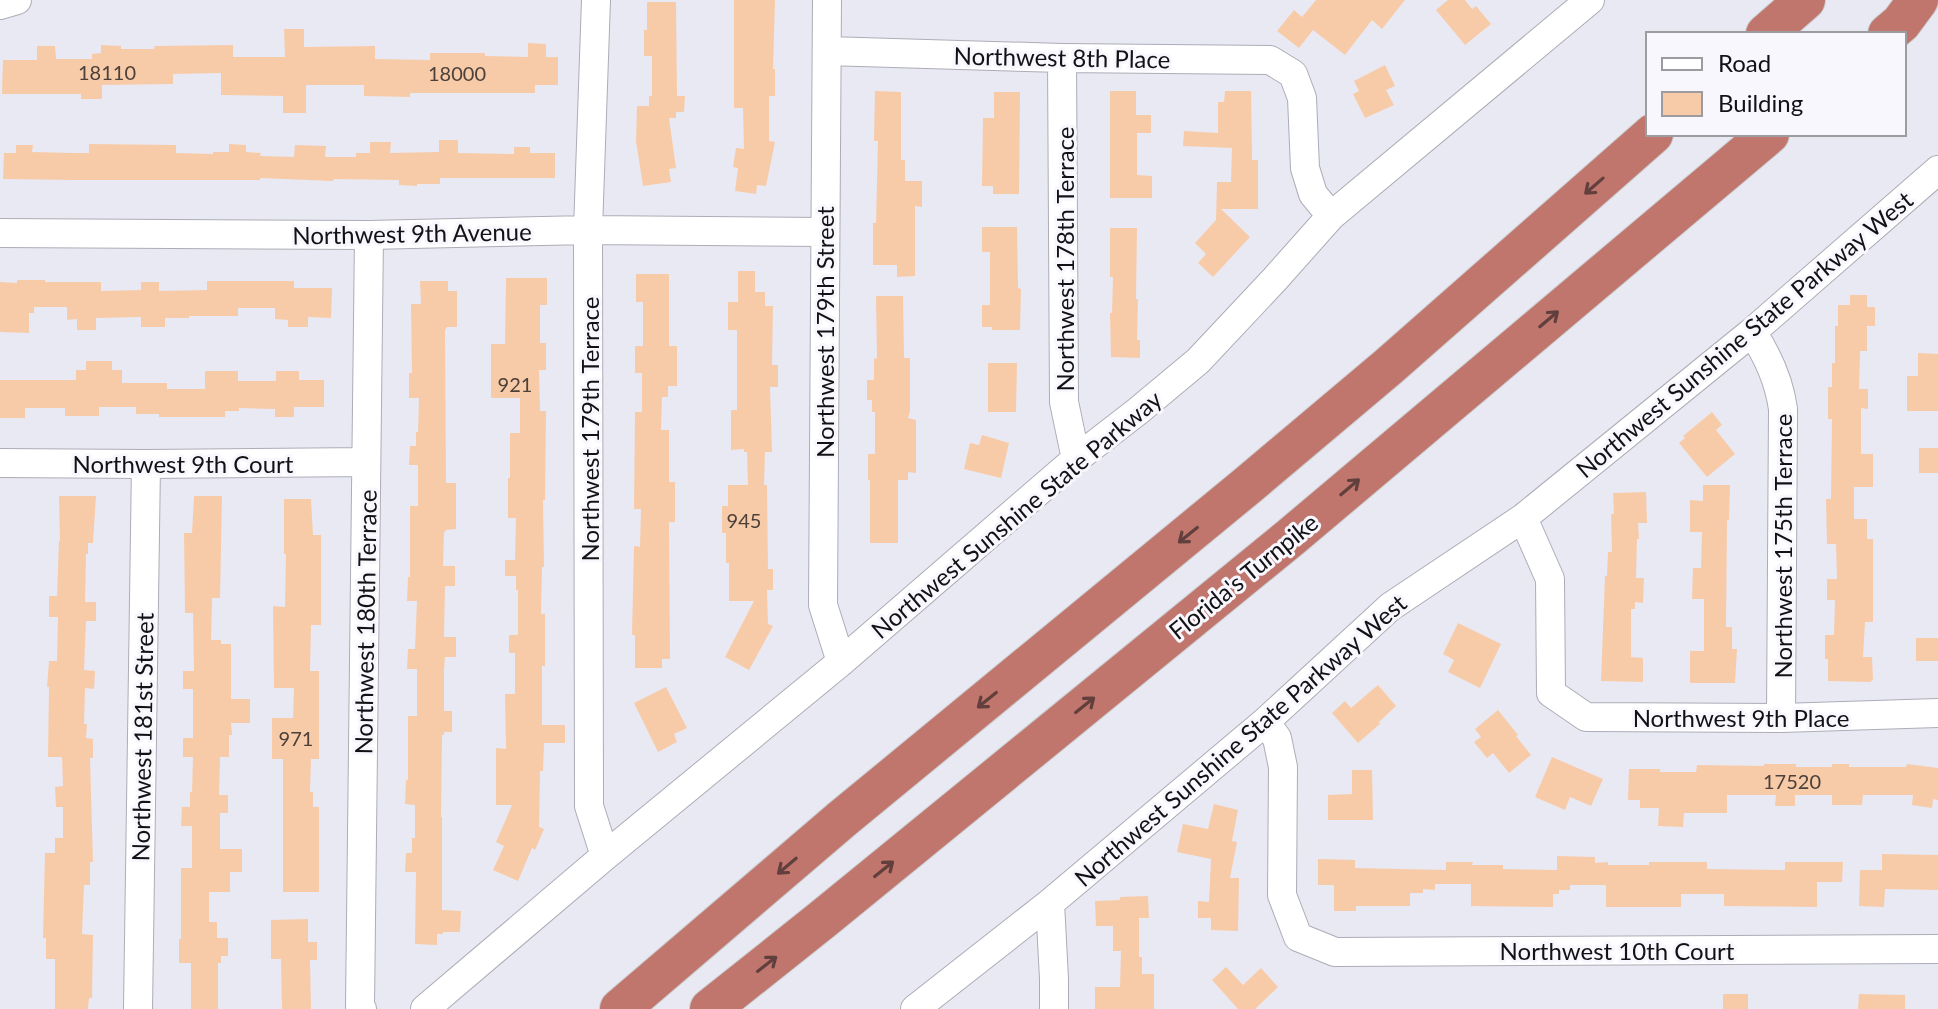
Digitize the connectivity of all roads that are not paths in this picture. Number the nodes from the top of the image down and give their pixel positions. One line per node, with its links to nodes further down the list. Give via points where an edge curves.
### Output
1 (17, 0): 7 (street)
2 (596, 0): 16 (street, Northwest 179th Terrace)
3 (827, 0): 10 (street, Northwest 179th Street)
4 (1590, 0): 15 (street, Northwest Sunshine State Parkway)
5 (1805, 0): 9 (highway)
6 (1938, 1): 8 (highway)
7 (0, 5)
8 (1902, 19)
9 (1768, 32)
10 (827, 51): 11 (street, Northwest 8th Place); 17 (street, Northwest 179th Street)
11 (1062, 58): 15 (street, Northwest 8th Place, via 1270,60 1293,74 1302,98 1305,168 1313,194); 21 (street, Northwest 178th Terrace, via 1064,402)
12 (1651, 136): 36 (highway, one-way to 36, via 1376,377)
13 (1767, 136): 37 (highway, Florida's Turnpike, one-way to 13, via 1291,537)
14 (1938, 170): 20 (street, Northwest Sunshine State Parkway West)
15 (1331, 216): 21 (street, Northwest Sunshine State Parkway, via 1198,361)
16 (588, 230): 17 (street, Northwest 9th Avenue); 19 (street, Northwest 9th Avenue); 30 (street, Northwest 179th Terrace, via 589,806)
17 (824, 232): 26 (street, Northwest 179th Street, via 823,605)
18 (0, 233): 19 (street, Northwest 9th Avenue)
19 (369, 235): 22 (street, Northwest 180th Terrace)
20 (1752, 332): 25 (street, Northwest Sunshine State Parkway West); 28 (street, Northwest 175th Terrace, via 1774,371 1783,409)
21 (1076, 459): 26 (street, Northwest Sunshine State Parkway)
22 (366, 462): 24 (street, Northwest 9th Court); 34 (street, Northwest 180th Terrace)
23 (0, 463): 24 (street, Northwest 9th Court)
24 (146, 464): 33 (street, Northwest 181st Street)
25 (1523, 518): 28 (street, Northwest 9th Place, via 1550,579 1551,693 1586,717); 29 (street, Northwest Sunshine State Parkway West, via 1390,607)
26 (841, 662): 30 (street, Northwest Sunshine State Parkway)
27 (1938, 713): 28 (street, Northwest 9th Place)
28 (1781, 718)
29 (1265, 722): 31 (street, Northwest Sunshine State Parkway West); 32 (street, Northwest 10th Court, via 1277,738 1283,767 1282,895 1298,937 1335,952)
30 (605, 856): 35 (street, Northwest Sunshine State Parkway)
31 (1050, 903): 38 (street, Northwest Sunshine State Parkway West); 39 (street)
32 (1938, 949)
33 (138, 1009)
34 (362, 1009)
35 (425, 1009)
36 (620, 1009)
37 (710, 1009)
38 (915, 1009)
39 (1054, 1009)

